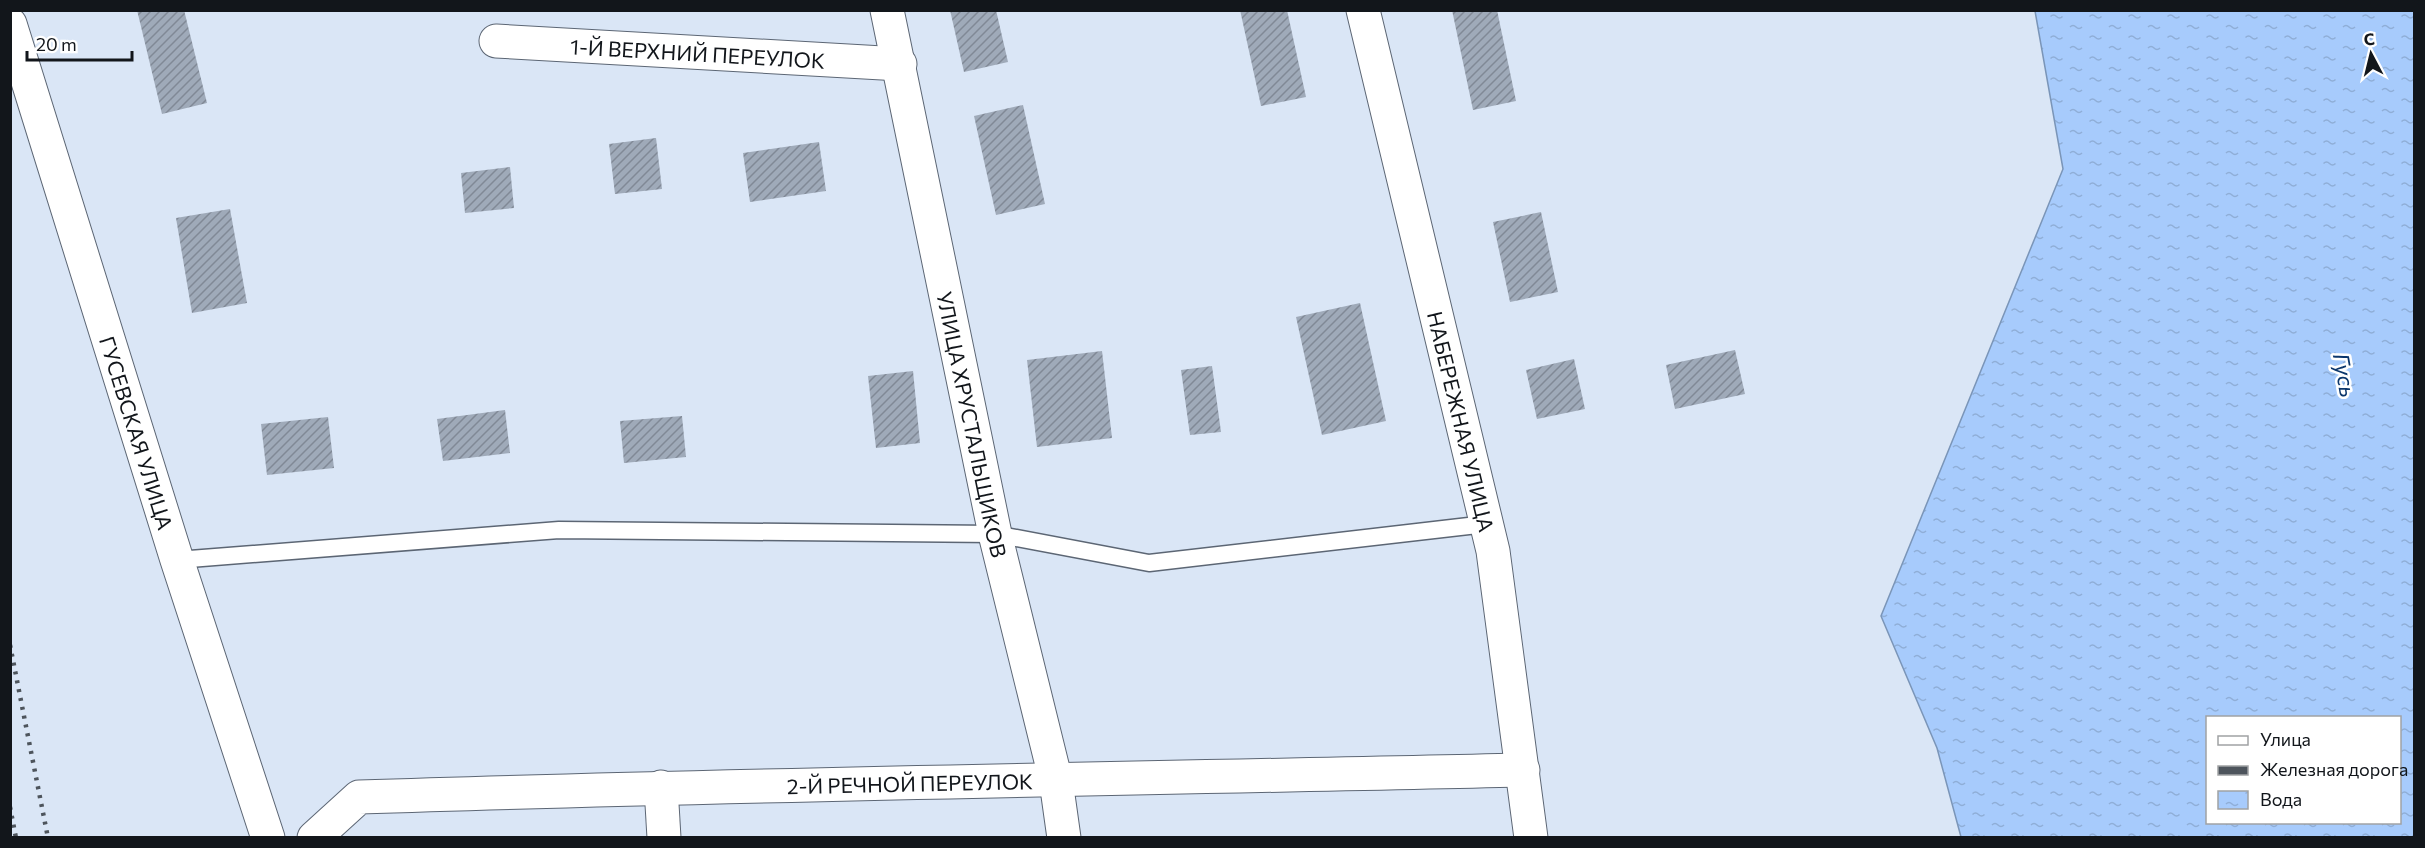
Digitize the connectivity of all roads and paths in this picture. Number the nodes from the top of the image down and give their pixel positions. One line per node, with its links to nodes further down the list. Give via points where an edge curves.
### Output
1 (887, 10): 5 (street, УЛИЦА ХРУСТАЛЬЩИКОВ)
2 (1363, 10): 6 (street, НАБЕРЕЖНАЯ УЛИЦА)
3 (10, 24): 8 (street, ГУСЕВСКАЯ УЛИЦА)
4 (496, 41): 5 (street, 1-Й ВЕРХНИЙ ПЕРЕУЛОК)
5 (900, 64): 7 (street, УЛИЦА ХРУСТАЛЬЩИКОВ)
6 (1486, 524): 7 (lane, via 1149,563); 9 (street, НАБЕРЕЖНАЯ УЛИЦА)
7 (995, 534): 8 (lane, via 559,530); 10 (street, УЛИЦА ХРУСТАЛЬЩИКОВ)
8 (177, 560): 12 (street, ГУСЕВСКАЯ УЛИЦА)
9 (1523, 770): 10 (street, 2-Й РЕЧНОЙ ПЕРЕУЛОК); 16 (street, НАБЕРЕЖНАЯ УЛИЦА)
10 (1056, 781): 11 (street, 2-Й РЕЧНОЙ ПЕРЕУЛОК); 15 (street, УЛИЦА ХРУСТАЛЬЩИКОВ)
11 (661, 787): 13 (street, 2-Й РЕЧНОЙ ПЕРЕУЛОК, via 359,797); 14 (street)
12 (268, 837)
13 (314, 837)
14 (664, 837)
15 (1064, 837)
16 (1531, 837)

